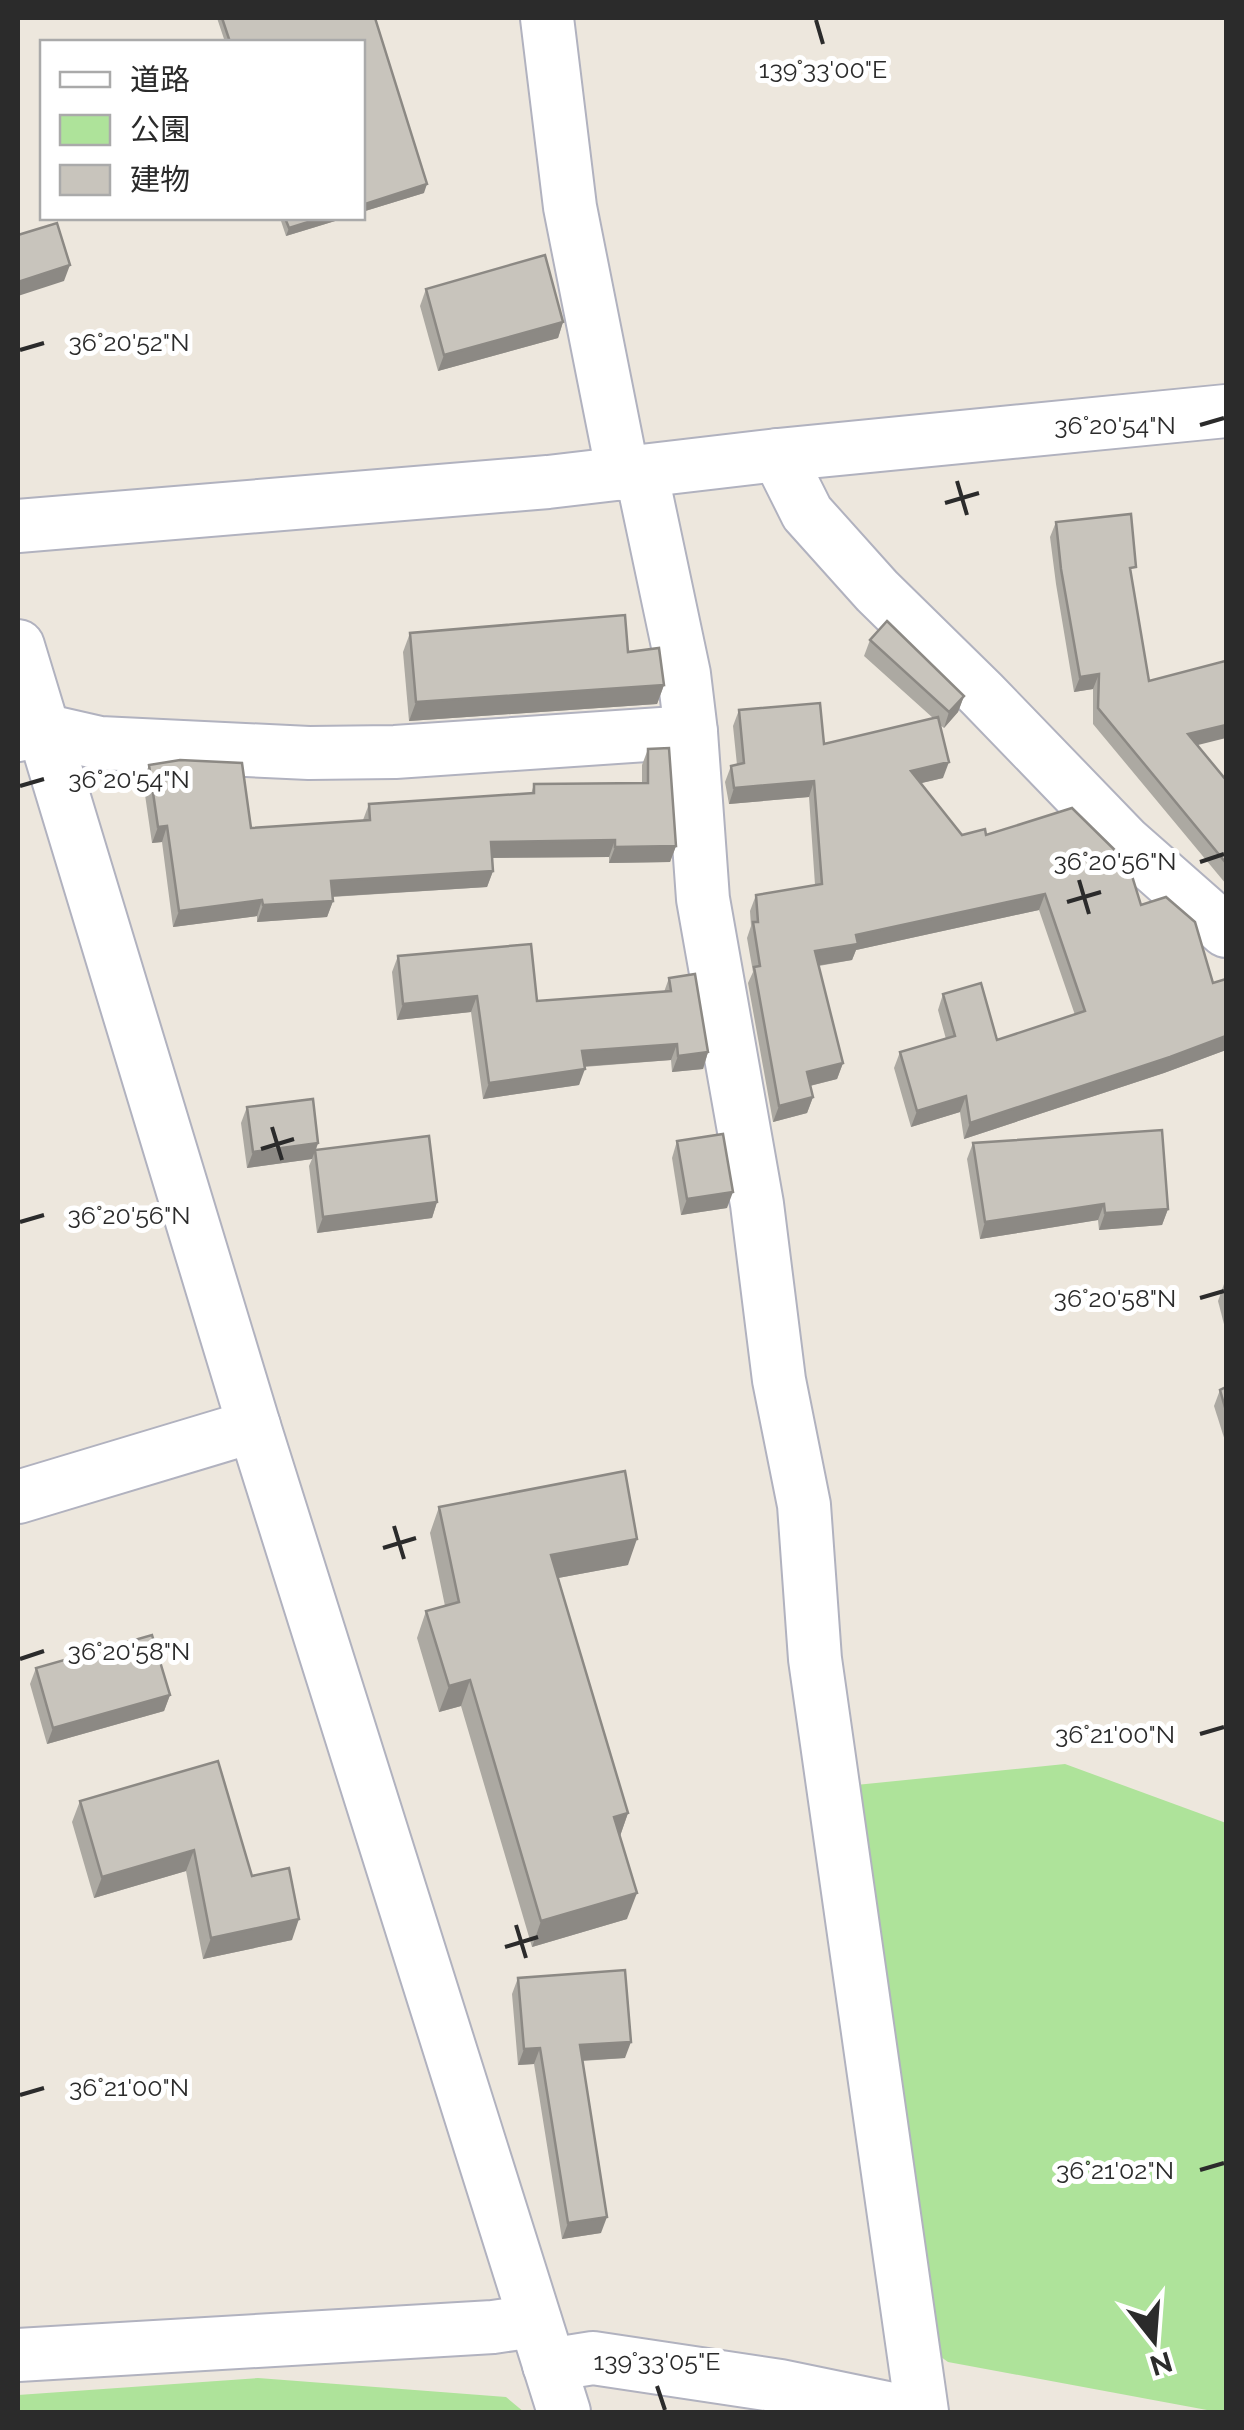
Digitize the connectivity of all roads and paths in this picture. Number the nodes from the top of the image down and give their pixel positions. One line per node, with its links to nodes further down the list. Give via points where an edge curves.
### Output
1 (546, 18): 4 (street, via 570,207)
2 (1226, 411): 3 (street)
3 (778, 455): 4 (street); 9 (street, via 807,513 877,591 1125,842)
4 (632, 472): 5 (street); 8 (street, via 684,674)
5 (18, 526)
6 (18, 646): 7 (street)
7 (30, 732): 8 (street, via 100,742 394,752); 10 (street)
8 (691, 732): 15 (street, via 703,899 804,1505 816,1659)
9 (1226, 931)
10 (254, 1426): 11 (street); 13 (street)
11 (18, 1497)
12 (18, 2355): 13 (street, via 493,2327)
13 (549, 2366): 14 (street, via 593,2358)
14 (906, 2412)
15 (922, 2412)

